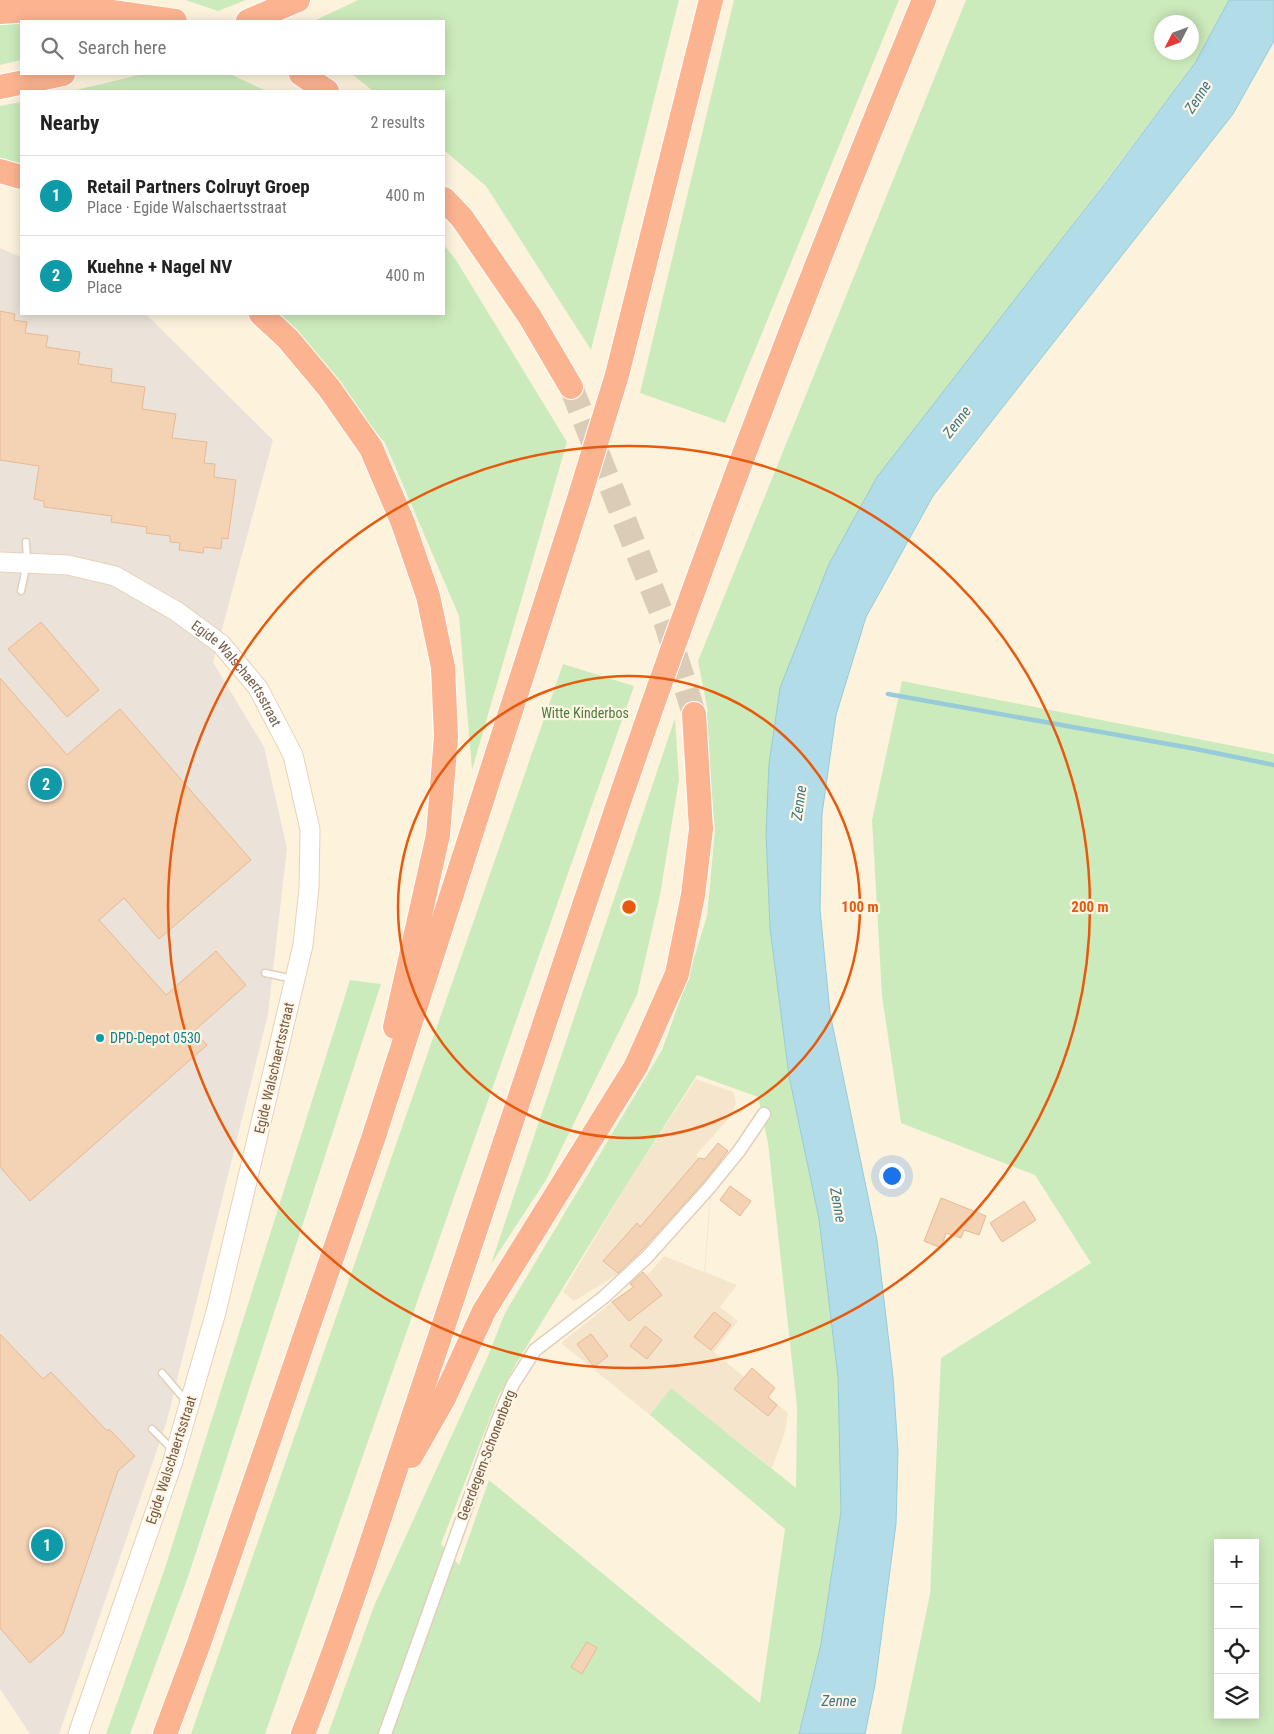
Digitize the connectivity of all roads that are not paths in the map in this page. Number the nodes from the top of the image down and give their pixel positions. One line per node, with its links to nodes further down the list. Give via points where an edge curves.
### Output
1 (298, 0): 6 (highway)
2 (711, 0): 24 (highway, via 617,375)
3 (924, 0): 29 (highway, via 773,375 697,581 607,836)
4 (0, 12): 5 (highway, via 62,8)
5 (168, 20)
6 (250, 20)
7 (58, 75): 9 (highway)
8 (303, 75): 10 (highway)
9 (0, 88)
10 (325, 90)
11 (0, 171): 12 (highway)
12 (20, 178)
13 (445, 200): 15 (highway, via 462,218 530,317)
14 (262, 315): 24 (highway, via 288,339 329,388 370,448 403,523 425,587 443,667 446,736 438,835 404,982)
15 (571, 387)
16 (26, 542): 18 (lane)
17 (0, 562): 18 (main road, Egide Walschaertsstraat)
18 (27, 563): 19 (lane); 22 (main road, Egide Walschaertsstraat, via 68,565 116,576 176,611 220,644 258,688 293,755 310,829 308,898)
19 (20, 591)
20 (694, 714): 29 (highway, via 701,829 693,895 677,974 636,1066 484,1311 444,1398)
21 (266, 973): 22 (lane)
22 (295, 980): 26 (main road, Egide Walschaertsstraat, via 216,1312)
23 (764, 1114): 33 (street, Geerdegem-Schonenberg, via 708,1190 647,1257 604,1297 535,1350 513,1384 493,1431)
24 (374, 1136): 31 (highway)
25 (162, 1373): 26 (lane)
26 (190, 1404): 28 (main road, Egide Walschaertsstraat)
27 (152, 1429): 28 (lane)
28 (176, 1452): 30 (main road, Egide Walschaertsstraat)
29 (385, 1500): 32 (highway)
30 (78, 1734)
31 (165, 1734)
32 (304, 1734)
33 (385, 1734)

